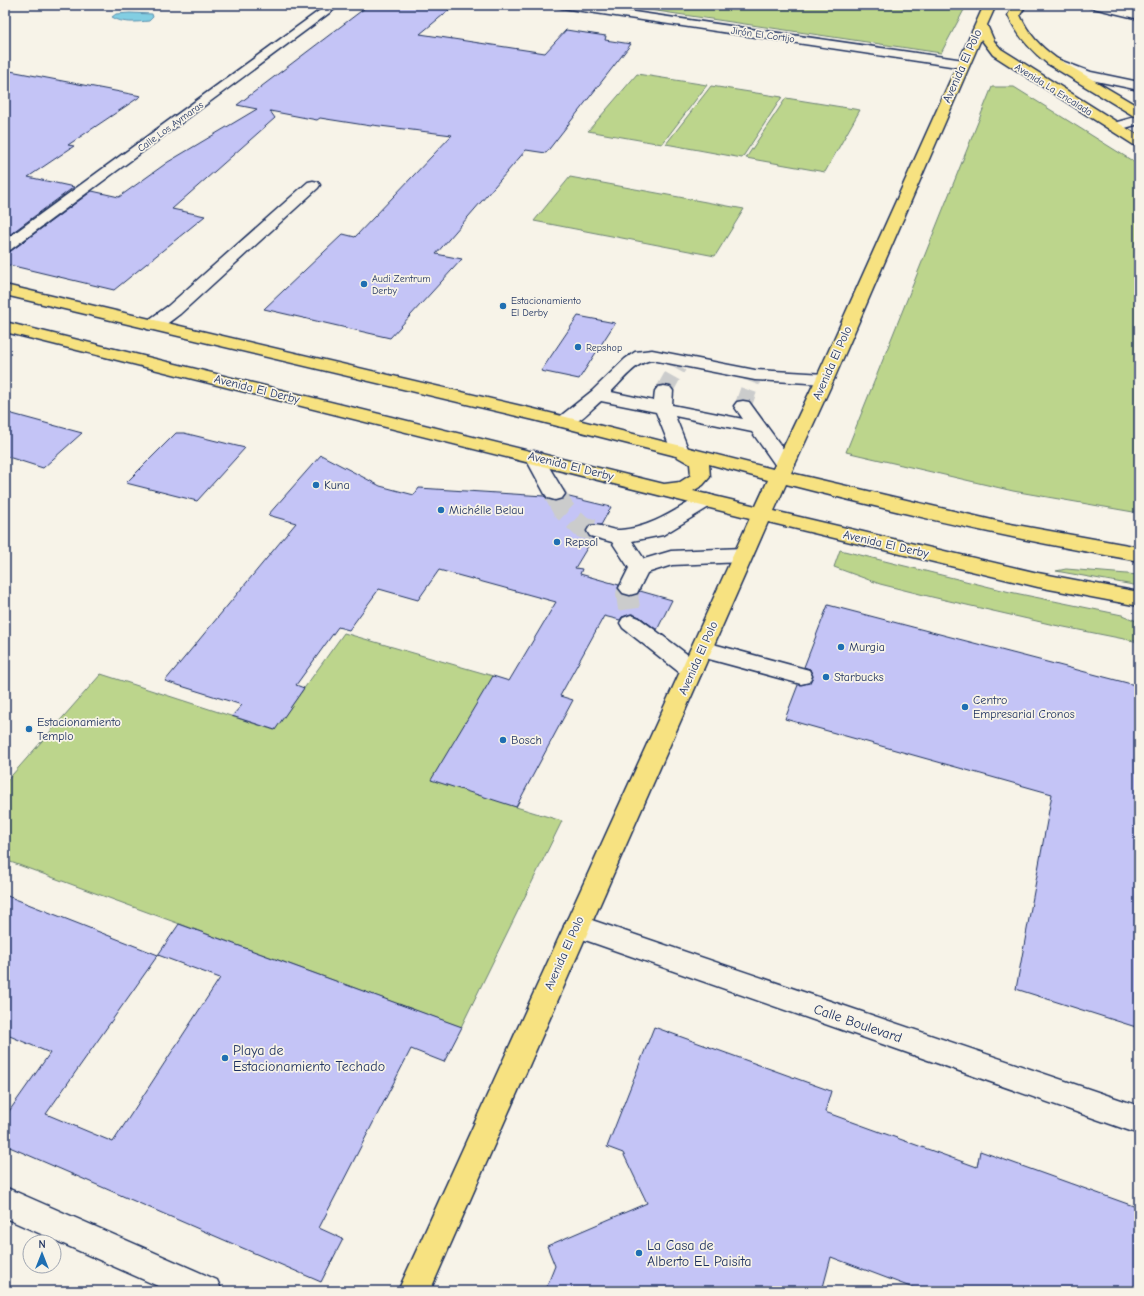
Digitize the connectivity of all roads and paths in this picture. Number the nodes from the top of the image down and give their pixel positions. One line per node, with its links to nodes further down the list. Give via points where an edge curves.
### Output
1 (334, 5): 18 (street, Calle Los Aymaras)
2 (562, 5): 9 (street, Jirón El Cortijo)
3 (990, 5): 7 (main road, Avenida El Polo)
4 (1020, 5): 8 (main road, Avenida La Encalada, via 1014,15 1021,31)
5 (1093, 5): 6 (street)
6 (1139, 16)
7 (981, 24): 9 (main road, Avenida El Polo); 10 (main road, Avenida La Encalada, via 992,47)
8 (1052, 61): 11 (street, via 1087,75); 12 (main road, Avenida La Encalada)
9 (964, 64): 22 (main road, Avenida El Polo)
10 (1016, 65): 12 (main road, via 1077,94 1095,95 1097,93); 15 (main road, Avenida La Encalada)
11 (1139, 86)
12 (1094, 87): 13 (main road, Avenida La Encalada)
13 (1139, 113)
14 (1139, 120): 15 (street)
15 (1116, 127): 16 (main road, Avenida La Encalada)
16 (1139, 142)
17 (313, 185): 20 (street, via 174,310)
18 (5, 247)
19 (5, 290): 20 (main road)
20 (153, 325): 26 (main road)
21 (5, 327): 29 (main road, Avenida El Derby)
22 (825, 379): 23 (street, via 753,378 652,355 641,356 630,362); 30 (main road, Avenida El Polo)
23 (598, 395): 24 (street); 26 (street)
24 (664, 399): 27 (street); 28 (street)
25 (743, 406): 27 (street)
26 (564, 422): 28 (main road)
27 (758, 428): 30 (street)
28 (680, 451): 30 (main road); 31 (main road, via 698,461 701,466 700,476 684,488)
29 (534, 457): 31 (main road, Avenida El Derby); 32 (street)
30 (782, 471): 34 (main road, Avenida El Polo); 37 (main road, via 845,494 1003,530)
31 (659, 488): 33 (main road, Avenida El Derby)
32 (555, 494)
33 (707, 500): 34 (main road, Avenida El Derby); 36 (street, via 656,530)
34 (764, 513): 38 (main road, Avenida El Polo); 41 (main road, Avenida El Derby, via 1038,580)
35 (597, 531): 36 (street)
36 (618, 537): 39 (street)
37 (1139, 554)
38 (743, 555): 39 (street, via 671,558); 43 (main road, Avenida El Polo)
39 (639, 568): 40 (street)
40 (630, 588)
41 (1139, 599)
42 (631, 623): 44 (street)
43 (702, 649): 44 (main road, Avenida El Polo); 45 (street)
44 (692, 670): 46 (main road, Avenida El Polo)
45 (801, 676)
46 (577, 926): 47 (street, Calle Boulevard); 50 (main road, Avenida El Polo)
47 (1139, 1120)
48 (5, 1202): 49 (street)
49 (206, 1291)
50 (414, 1291)

